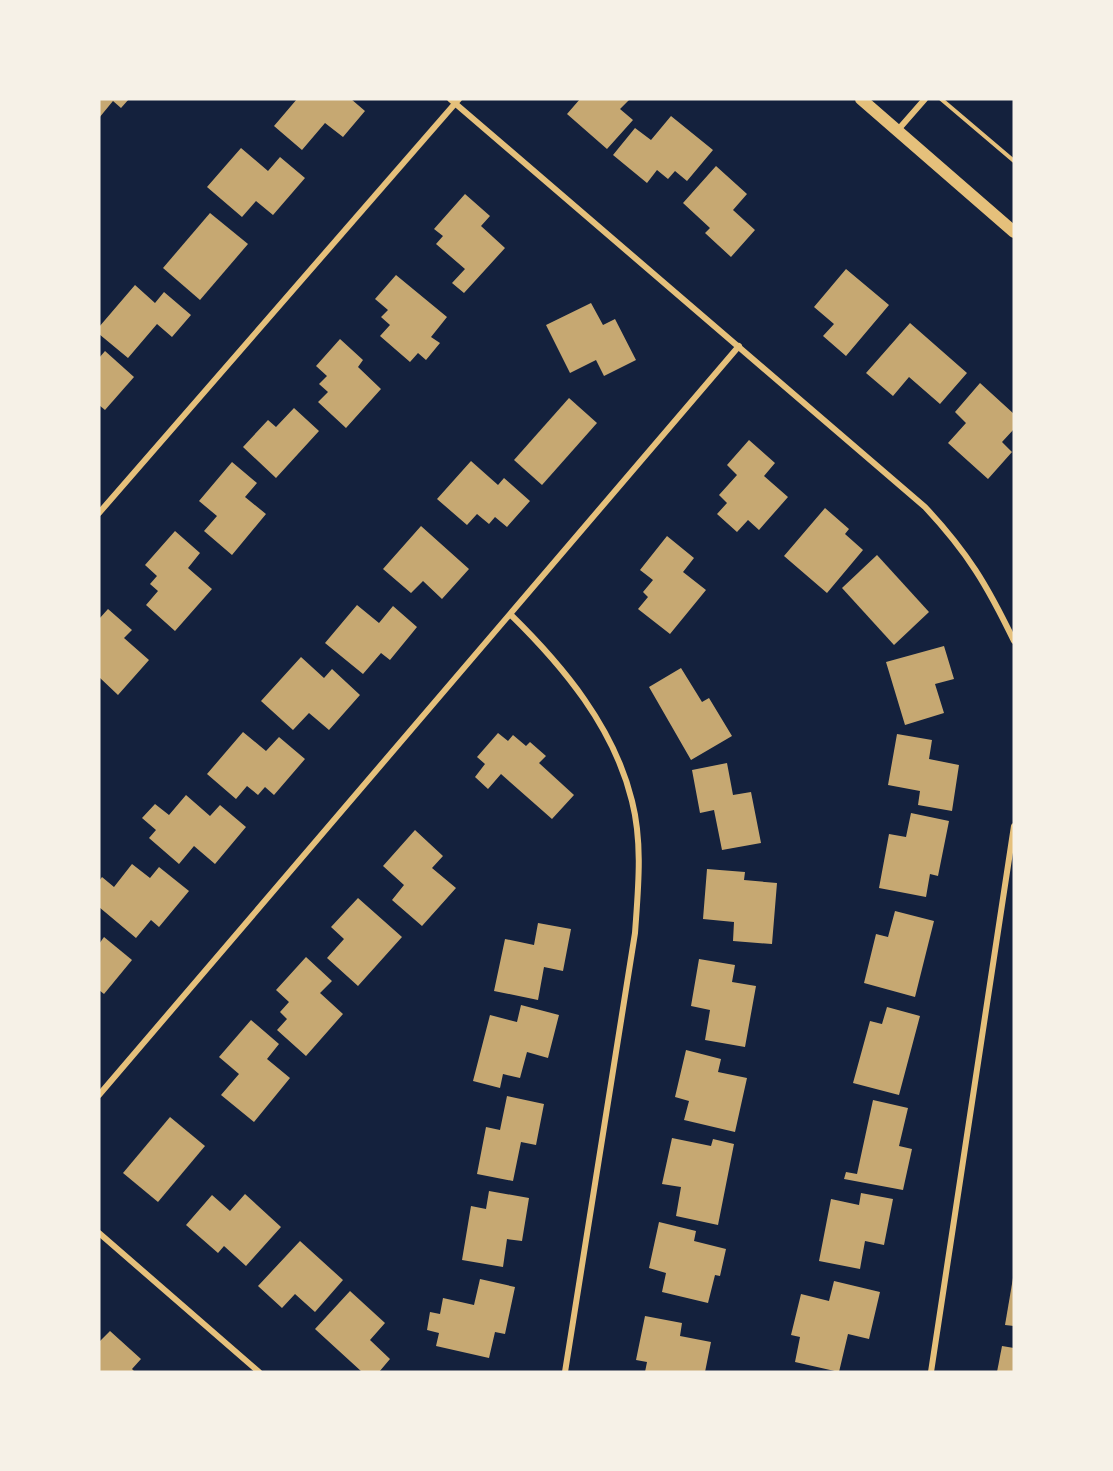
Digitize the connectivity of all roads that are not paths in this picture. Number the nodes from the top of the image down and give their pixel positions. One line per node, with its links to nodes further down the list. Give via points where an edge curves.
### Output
1 (861, 99): 4 (main road)
2 (925, 99): 4 (street)
3 (455, 100): 6 (street); 7 (street)
4 (897, 131): 5 (main road)
5 (1014, 232)
6 (739, 346): 8 (street); 9 (street, via 926,507 961,546 988,586)
7 (99, 513)
8 (511, 615): 11 (street); 14 (street, via 545,649 591,708 632,801 638,846 635,933)
9 (1014, 641)
10 (1014, 826): 15 (street)
11 (99, 1095)
12 (99, 1233): 13 (street)
13 (259, 1372)
14 (565, 1372)
15 (931, 1372)

